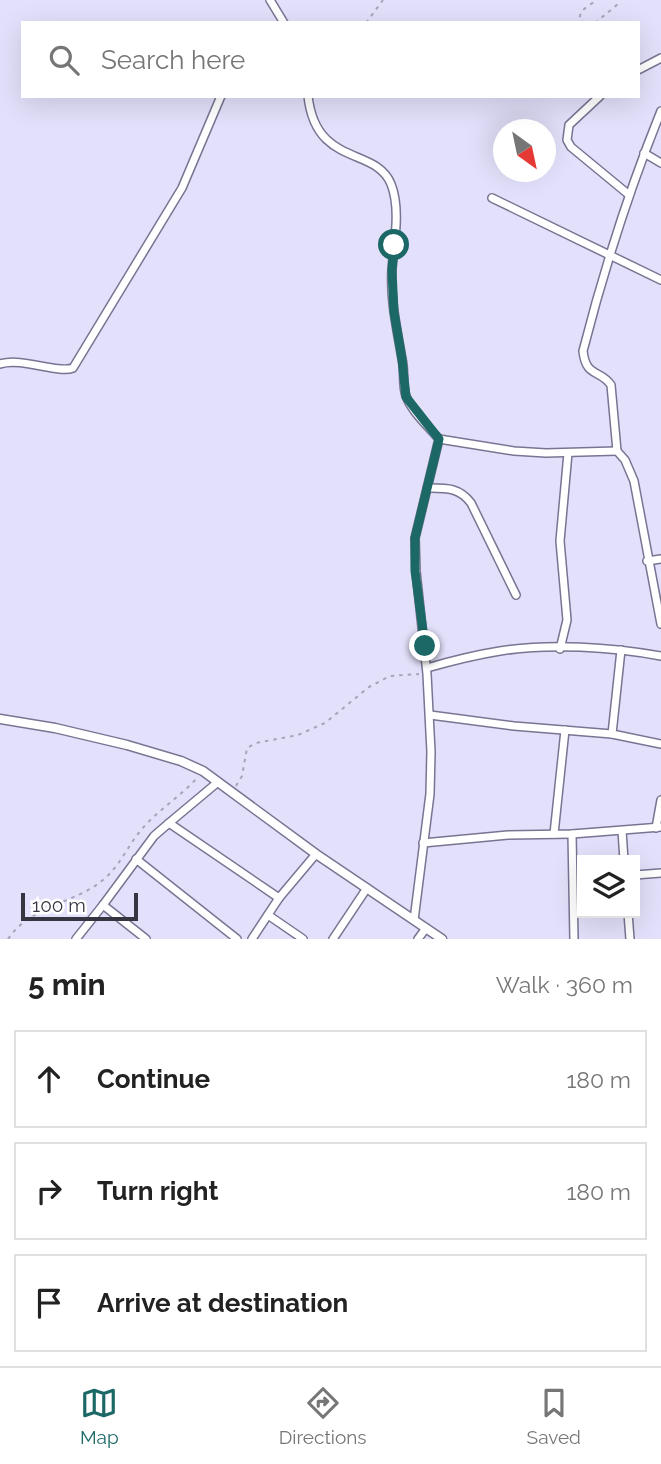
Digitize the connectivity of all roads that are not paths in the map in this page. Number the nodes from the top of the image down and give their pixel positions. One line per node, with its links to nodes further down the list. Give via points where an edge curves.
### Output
1 (270, 0): 2 (street)
2 (283, 21)
3 (661, 58): 4 (street)
4 (640, 69)
5 (220, 98): 15 (street, via 182,188 73,368)
6 (308, 98): 16 (street, via 315,126 324,138 382,171 390,182 394,199 393,302 404,387 411,406)
7 (598, 98): 11 (street, via 569,125 567,140)
8 (661, 111): 9 (street)
9 (644, 153): 10 (street); 11 (street)
10 (661, 163)
11 (628, 194): 13 (street)
12 (492, 198): 13 (street)
13 (608, 256): 14 (street); 17 (street, via 583,351 587,367 611,386)
14 (661, 280)
15 (0, 364)
16 (439, 439): 18 (street, via 514,451); 19 (street)
17 (617, 451): 18 (street); 21 (street, via 634,481)
18 (568, 453): 24 (street, via 560,541 566,620)
19 (428, 488): 22 (street, via 447,488 465,495); 27 (street, via 414,554)
20 (661, 559): 21 (street)
21 (647, 561): 23 (street)
22 (516, 596)
23 (661, 624)
24 (560, 649): 25 (street); 27 (street, via 503,650)
25 (621, 650): 26 (street); 31 (street)
26 (661, 656)
27 (427, 671): 28 (street)
28 (430, 715): 30 (street); 40 (street, via 430,794)
29 (0, 719): 33 (street, via 127,745 181,761)
30 (565, 730): 31 (street); 38 (street)
31 (612, 734): 32 (street)
32 (661, 744)
33 (218, 782): 35 (street); 41 (street)
34 (661, 800): 36 (street)
35 (169, 823): 43 (street); 47 (street)
36 (659, 827): 37 (street)
37 (622, 831): 39 (street); 42 (street)
38 (554, 834): 39 (street); 40 (street)
39 (572, 834): 61 (street)
40 (424, 843): 51 (street)
41 (316, 854): 46 (street); 47 (street)
42 (624, 855)
43 (136, 859): 48 (street); 55 (street)
44 (661, 873): 45 (street)
45 (640, 875)
46 (367, 888): 51 (street); 58 (street)
47 (279, 898): 49 (street)
48 (103, 905): 53 (street); 54 (street)
49 (268, 915): 56 (street); 57 (street)
50 (628, 918): 62 (street)
51 (414, 920): 52 (street)
52 (426, 928): 59 (street); 60 (street)
53 (76, 939)
54 (146, 939)
55 (237, 939)
56 (252, 939)
57 (303, 939)
58 (333, 939)
59 (418, 939)
60 (442, 939)
61 (574, 939)
62 (630, 939)

